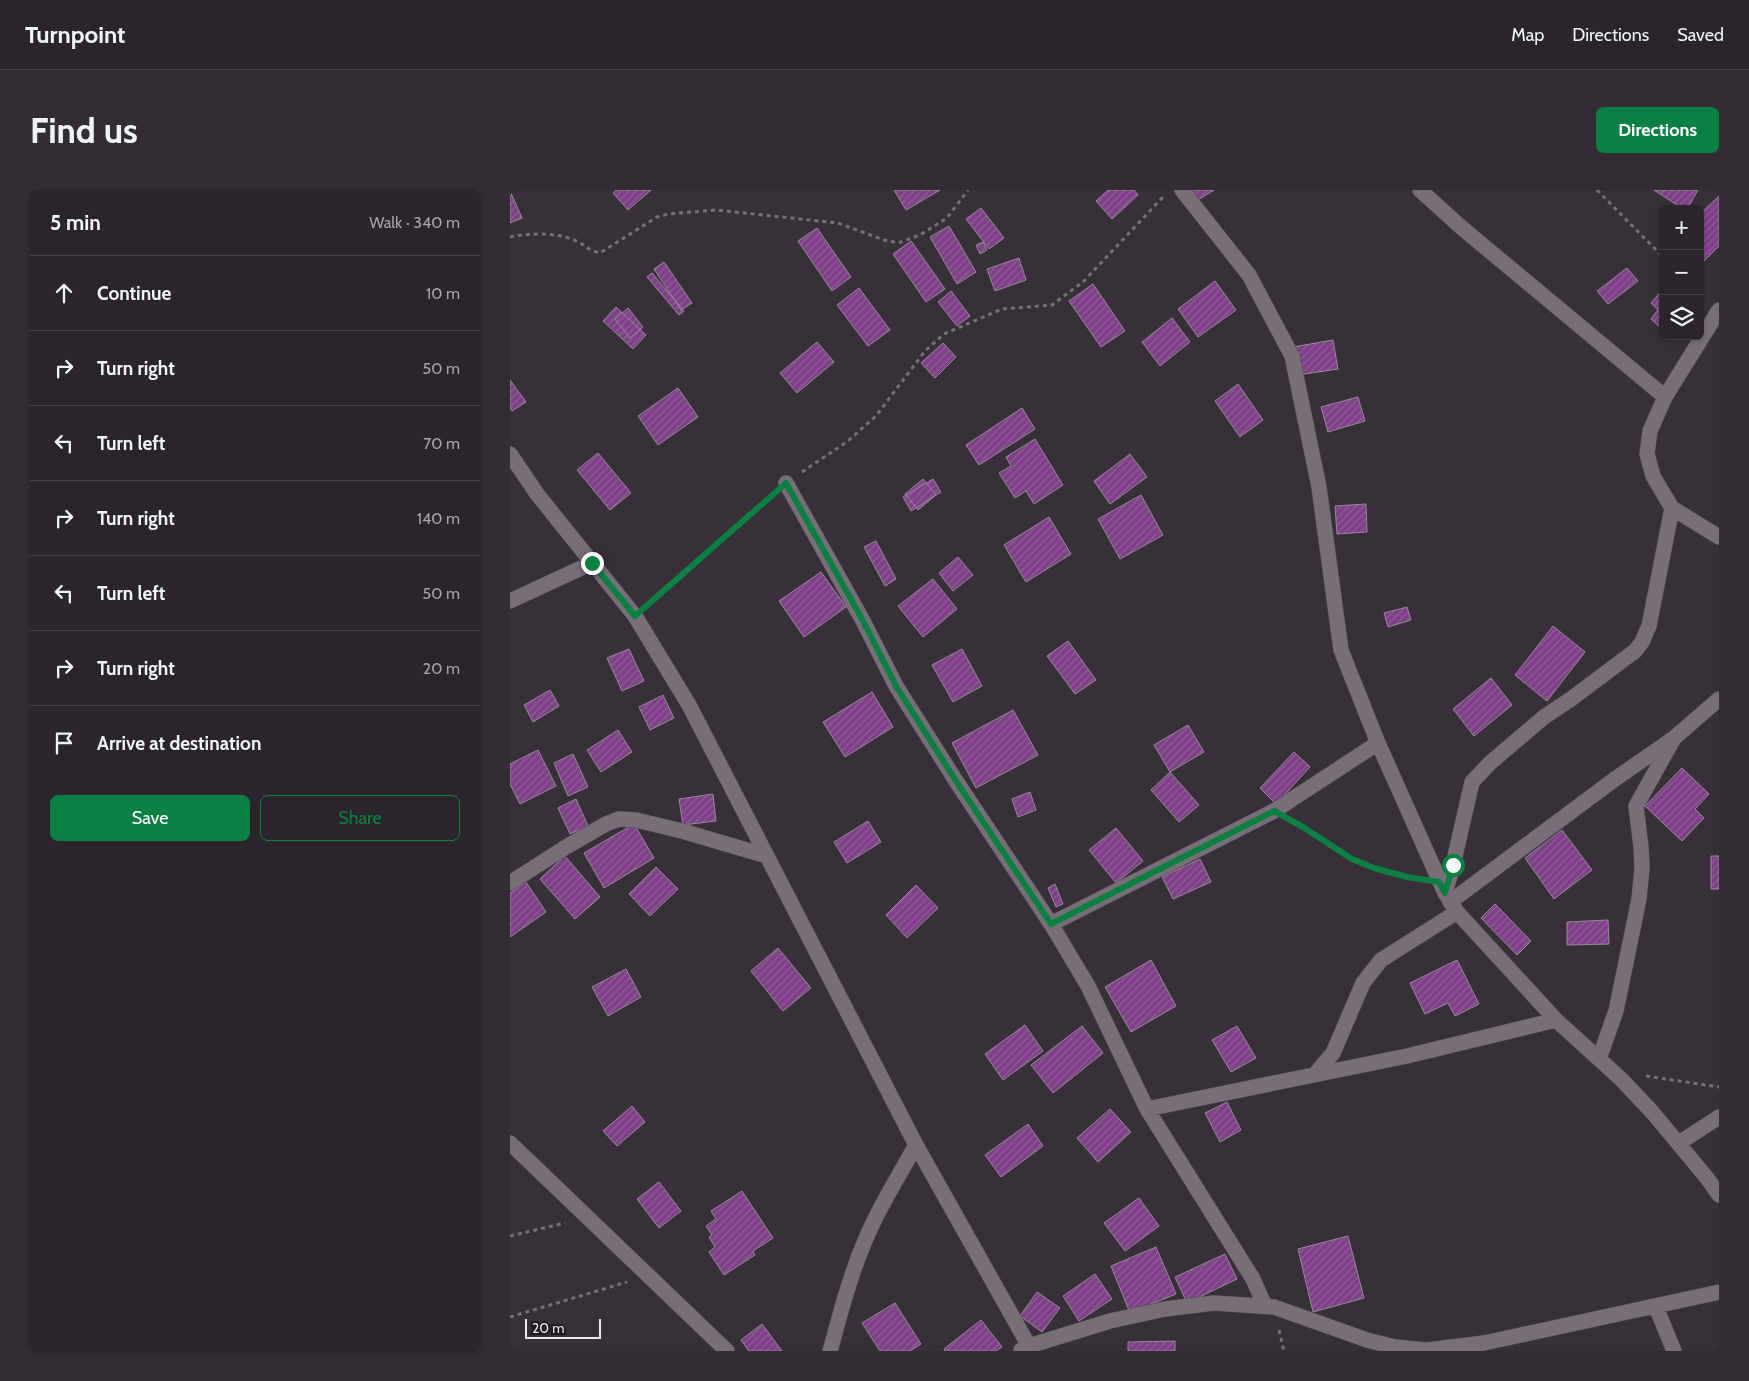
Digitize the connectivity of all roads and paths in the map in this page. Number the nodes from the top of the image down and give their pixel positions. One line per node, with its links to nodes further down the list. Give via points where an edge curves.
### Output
1 (968, 190): 6 (path, via 947,218 920,235 898,243 838,223 716,210 656,217 600,253 590,251 565,236 534,234)
2 (1169, 190): 11 (path, via 1084,281 1052,305 1002,309 944,334 924,351 876,416 848,441)
3 (1182, 190): 19 (street, via 1249,275 1292,356 1319,488 1341,650)
4 (1420, 190): 9 (street)
5 (1598, 190): 7 (path)
6 (510, 237)
7 (1659, 253)
8 (1719, 310): 9 (street)
9 (1665, 397): 12 (street, via 1650,431 1647,454 1653,476)
10 (510, 454): 14 (street)
11 (786, 483): 16 (path); 24 (street, via 896,686)
12 (1672, 508): 13 (street); 23 (street, via 1649,626 1642,642 1635,651 1532,727 1472,782)
13 (1719, 537)
14 (592, 563): 15 (street); 16 (street)
15 (510, 601)
16 (635, 616): 21 (street, via 689,705)
17 (1719, 699): 18 (street)
18 (1674, 738): 23 (street); 26 (street, via 1636,806 1642,868 1639,898 1616,1011)
19 (1378, 743): 20 (street); 23 (street)
20 (1274, 811): 23 (path, via 1352,859 1407,877); 24 (street)
21 (767, 856): 22 (street, via 682,831 619,819 566,847); 34 (street)
22 (510, 883)
23 (1448, 897): 25 (street); 27 (street, via 1381,960 1363,983 1333,1053)
24 (1051, 924): 30 (street, via 1088,986)
25 (1556, 1020): 26 (street); 27 (street, via 1407,1056)
26 (1599, 1059): 28 (street)
27 (1316, 1073): 30 (street)
28 (1621, 1079): 29 (path, via 1644,1076); 33 (street)
29 (1719, 1087)
30 (1147, 1109): 40 (street, via 1253,1279)
31 (1719, 1117): 33 (street)
32 (510, 1143): 36 (street)
33 (1679, 1143): 35 (street)
34 (916, 1145): 43 (street); 45 (street, via 862,1247 846,1289)
35 (1719, 1195)
36 (590, 1218): 37 (path); 38 (street)
37 (510, 1236)
38 (648, 1275): 42 (path); 44 (street)
39 (1719, 1292): 41 (street)
40 (1264, 1306): 41 (street, via 1367,1340 1427,1350 1484,1343); 43 (street, via 1214,1303 1165,1309 1110,1320)
41 (1656, 1306): 46 (street)
42 (510, 1317)
43 (1024, 1348)
44 (727, 1351)
45 (830, 1351)
46 (1674, 1351)

